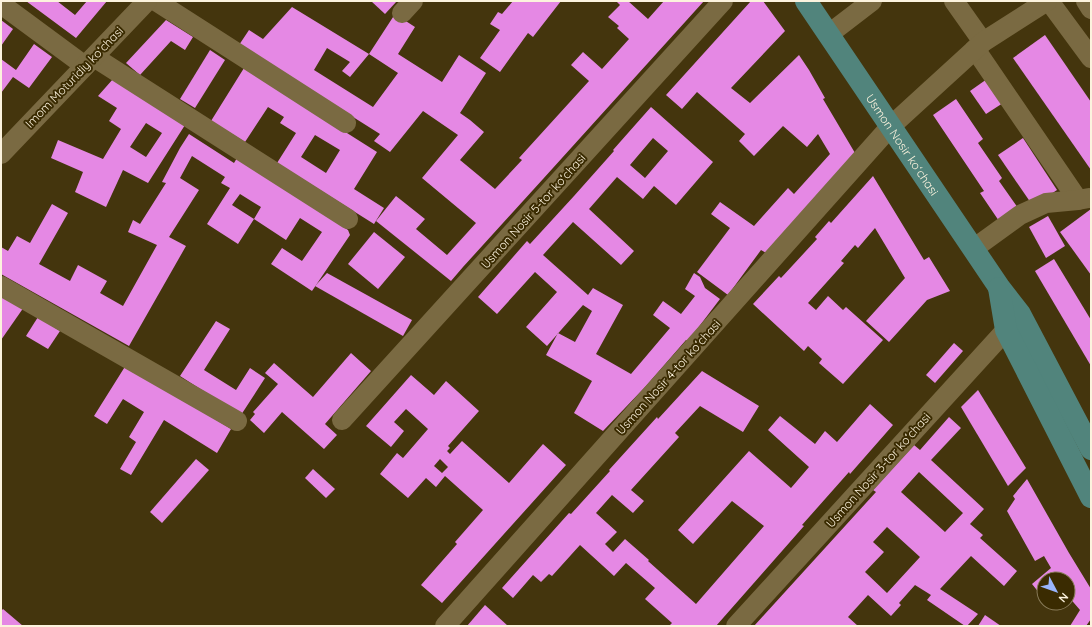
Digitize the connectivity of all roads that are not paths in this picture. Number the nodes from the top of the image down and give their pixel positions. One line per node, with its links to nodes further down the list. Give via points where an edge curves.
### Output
1 (147, 1): 14 (street, Imom Moturidiy koʻchasi)
2 (156, 1): 15 (street)
3 (723, 1): 23 (street, Usmon Nosir 5-tor koʻchasi)
4 (806, 1): 11 (main road, Usmon Nosir ko‘chasi)
5 (872, 1): 11 (street)
6 (954, 1): 12 (street)
7 (1048, 1): 12 (street, Usmon Nosir 4-tor koʻchasi); 13 (street)
8 (1086, 1): 10 (street)
9 (1, 4): 14 (street)
10 (1091, 9)
11 (829, 34): 16 (main road, Usmon Nosir ko‘chasi)
12 (979, 45): 16 (street, Usmon Nosir 4-tor koʻchasi); 18 (street)
13 (1091, 58)
14 (89, 61): 17 (street, Imom Moturidiy koʻchasi); 19 (street)
15 (346, 123)
16 (890, 127): 20 (main road, Usmon Nosir ko‘chasi); 27 (street, Usmon Nosir 4-tor koʻchasi)
17 (1, 154)
18 (1085, 199): 20 (street, via 1046,203 1020,215)
19 (348, 219)
20 (973, 249): 22 (main road, Usmon Nosir ko‘chasi, via 999,287)
21 (1, 286): 24 (street)
22 (1013, 322): 25 (main road, Usmon Nosir ko‘chasi); 26 (main road, Usmon Nosir ko‘chasi); 28 (street, Usmon Nosir 3-tor koʻchasi)
23 (342, 420)
24 (237, 421)
25 (1091, 449)
26 (1091, 497)
27 (445, 626)
28 (736, 626)

